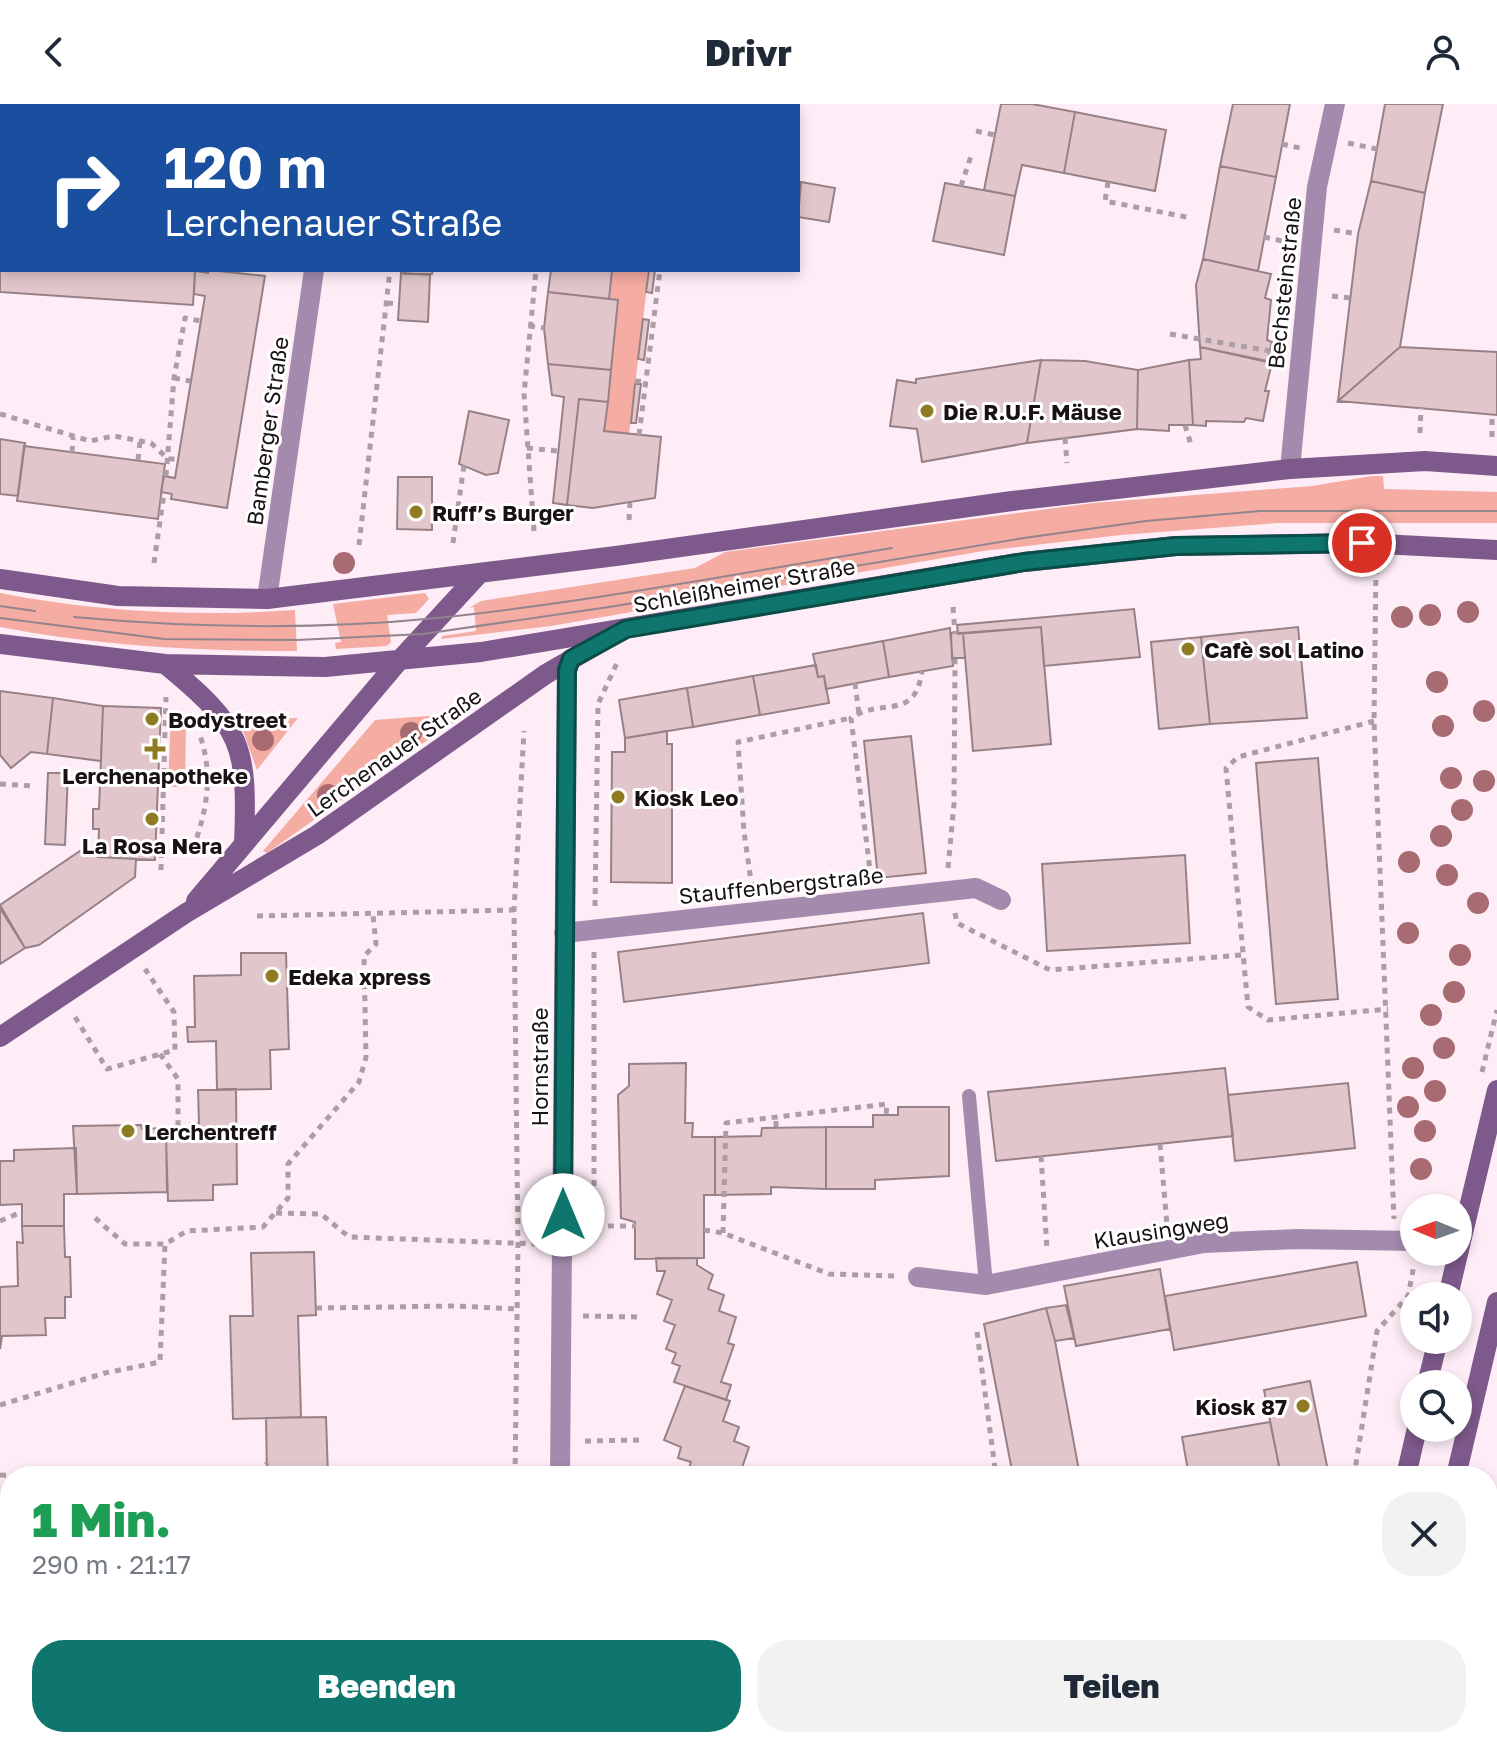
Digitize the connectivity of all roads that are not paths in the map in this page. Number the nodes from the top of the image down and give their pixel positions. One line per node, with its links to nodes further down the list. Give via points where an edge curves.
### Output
1 (1335, 104): 4 (street, Bechsteinstraße, via 1317,187)
2 (314, 272): 8 (street, Bamberger Straße)
3 (1497, 466): 4 (main road, Schleißheimer Straße, via 1410,461)
4 (1290, 469): 6 (main road, Schleißheimer Straße)
5 (1497, 550): 9 (main road, Schleißheimer Straße, via 1362,543 1176,546 1024,562)
6 (479, 574): 8 (main road, Schleißheimer Straße); 12 (main road, Lerchenauer Straße)
7 (0, 579): 8 (main road, Schleißheimer Straße, via 118,596)
8 (267, 599)
9 (626, 629): 11 (main road, Lerchenauer Straße); 12 (main road, Schleißheimer Straße)
10 (0, 644): 13 (main road, Schleißheimer Straße)
11 (571, 659): 16 (main road, Lerchenauer Straße, via 317,835); 17 (street, Hornstraße)
12 (397, 663): 13 (main road, Schleißheimer Straße, via 288,668); 14 (main road, Lerchenauer Straße)
13 (165, 664): 14 (main road, via 206,698 232,730 244,769)
14 (244, 844): 16 (main road, Lerchenauer Straße)
15 (1001, 900): 17 (street, Stauffenbergstraße, via 976,888)
16 (186, 913): 18 (main road, Lerchenauer Straße)
17 (564, 933): 27 (street, Hornstraße)
18 (0, 1037)
19 (1497, 1090): 21 (main road)
20 (969, 1096): 24 (lane)
21 (1472, 1194)
22 (1400, 1240): 24 (street, Klausingweg, via 1235,1242)
23 (918, 1277): 24 (street, Klausingweg)
24 (986, 1285)
25 (1497, 1302): 29 (main road)
26 (1414, 1442): 28 (main road)
27 (560, 1466)
28 (1408, 1466)
29 (1458, 1466)

